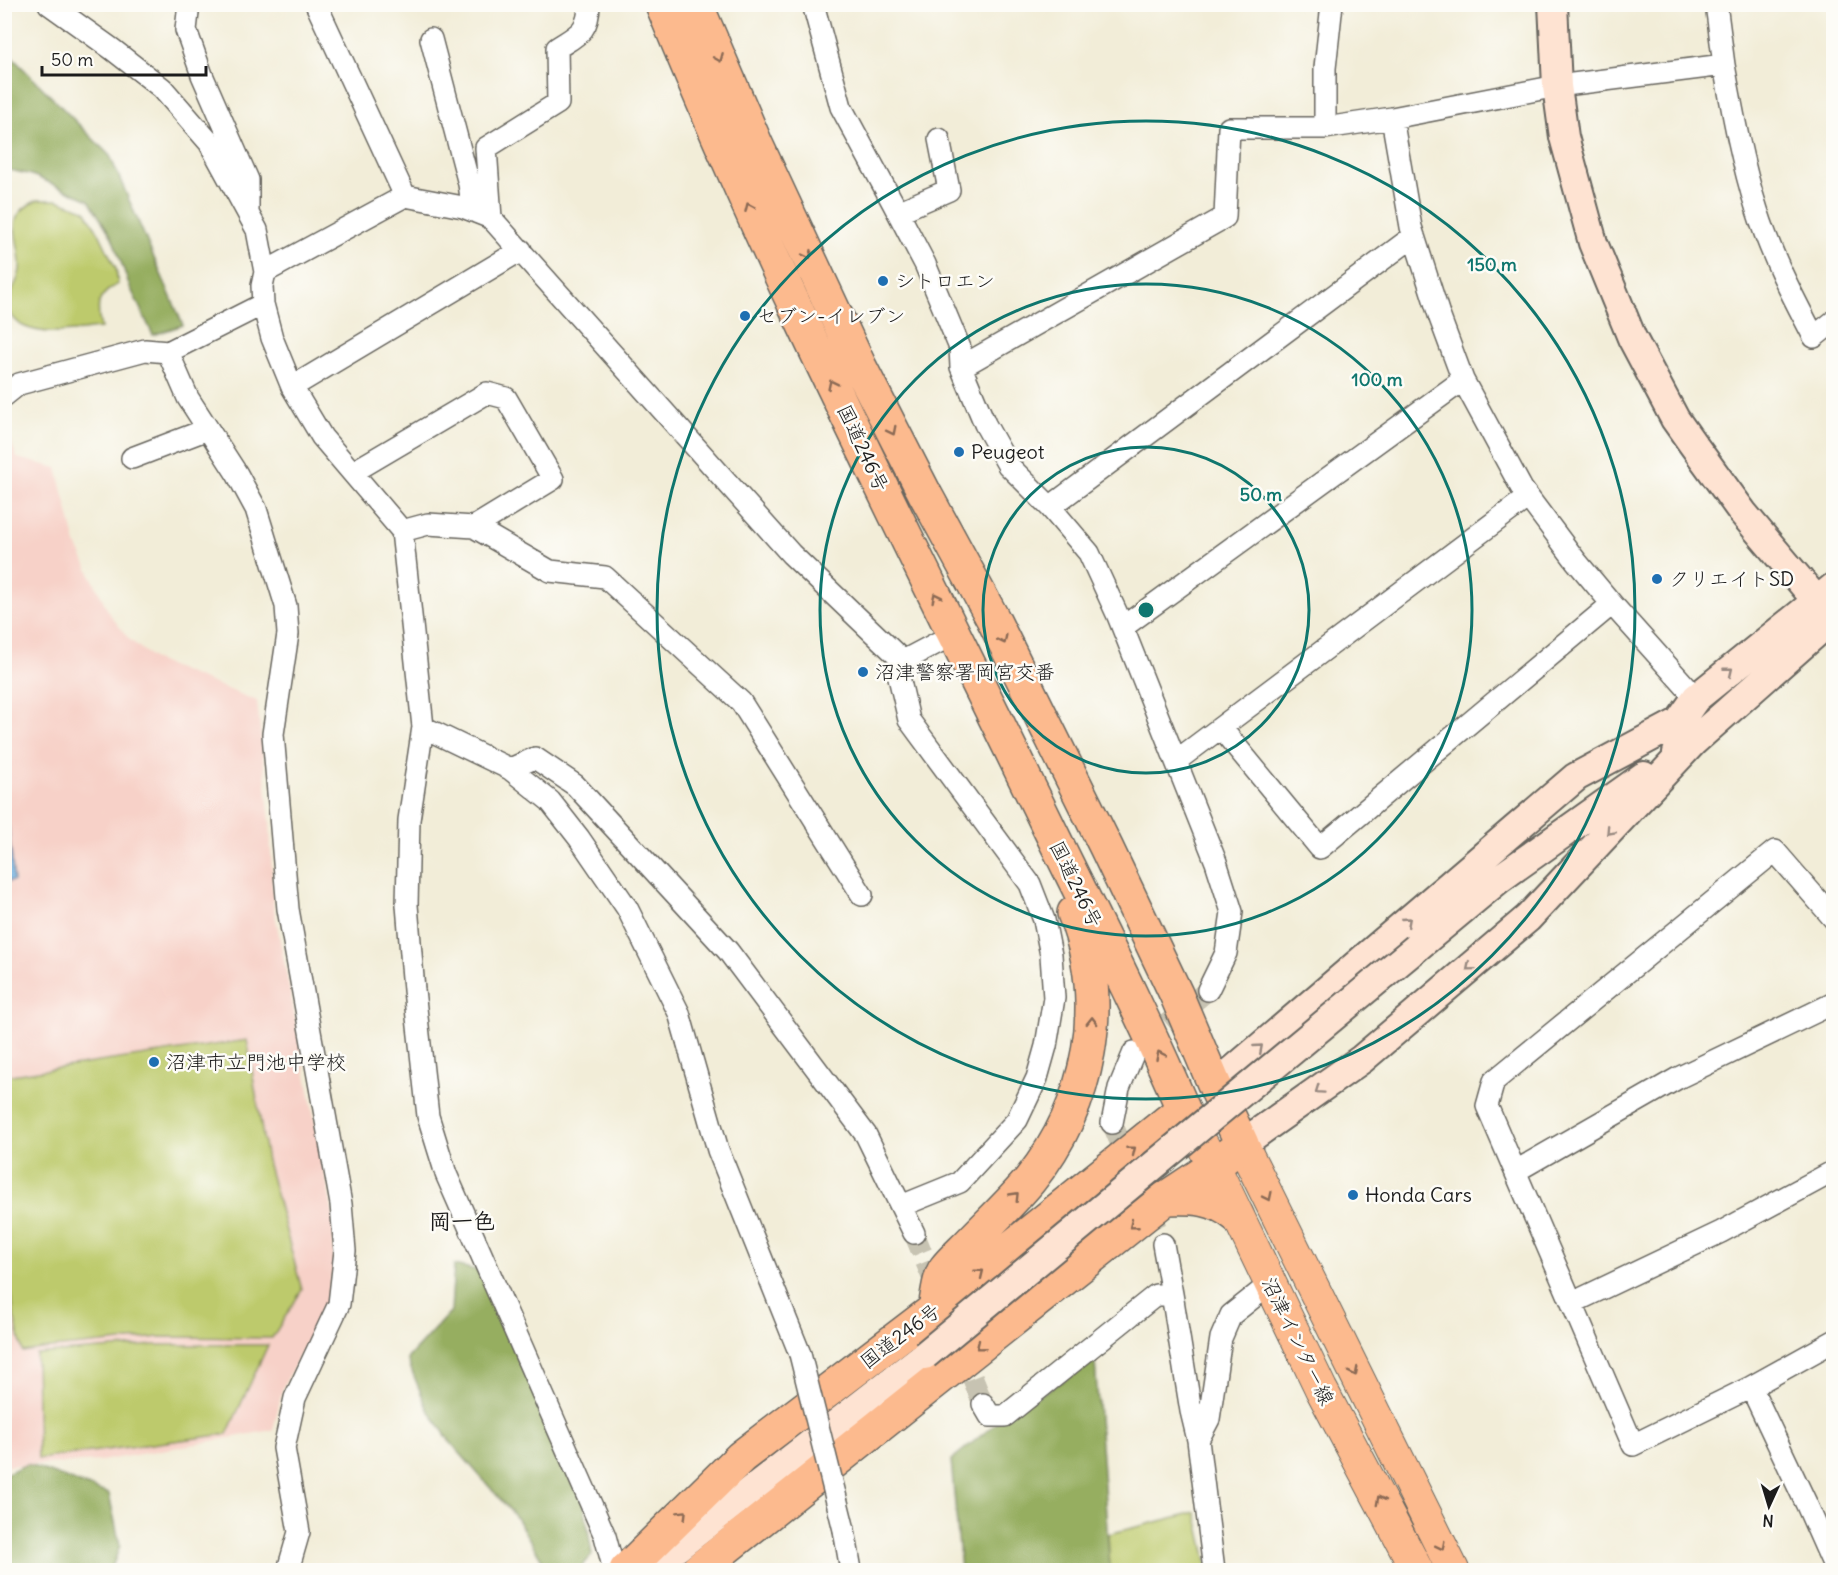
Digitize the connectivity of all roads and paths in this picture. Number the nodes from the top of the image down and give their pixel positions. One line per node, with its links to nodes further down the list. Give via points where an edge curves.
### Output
1 (50, 4): 18 (street, via 162,88 209,142)
2 (189, 4): 18 (street, via 186,30 248,180)
3 (316, 4): 17 (street)
4 (590, 4): 20 (street, via 583,31 557,48 558,103 486,148)
5 (662, 4): 41 (highway, 国道246号, one-way to 5, via 779,273)
6 (696, 4): 55 (highway, 国道246号, one-way to 55, via 860,367 993,619 1176,994)
7 (813, 4): 19 (street, via 841,107)
8 (1332, 4): 15 (street, via 1325,68)
9 (1553, 4): 13 (street)
10 (1716, 4): 12 (street)
11 (431, 39): 20 (street, via 469,184)
12 (1724, 65): 13 (street); 25 (street, via 1754,201 1781,273 1814,337)
13 (1557, 86): 14 (street); 39 (street, via 1564,137 1593,243 1632,338 1675,419 1743,513)
14 (1392, 118): 15 (street); 21 (street)
15 (1325, 128): 27 (street, via 1228,128 1225,217)
16 (939, 139): 19 (street, via 949,190)
17 (405, 196): 20 (street); 23 (street)
18 (248, 212): 23 (street, via 257,230)
19 (898, 212): 27 (street, via 960,348)
20 (482, 214): 22 (street)
21 (1414, 236): 28 (street); 35 (street)
22 (521, 250): 29 (street); 42 (street, via 791,554)
23 (265, 272): 24 (street)
24 (263, 304): 26 (street); 29 (street)
25 (1833, 321)
26 (168, 352): 30 (street, via 145,351 30,381); 31 (street, via 188,398)
27 (961, 367): 35 (street, via 985,424 1008,465)
28 (1463, 380): 34 (street); 40 (street)
29 (291, 387): 33 (street, via 322,437)
30 (4, 396)
31 (208, 429): 32 (street); 77 (street, via 256,509 286,606 288,634 273,734 288,909 341,1204 345,1251 339,1304 295,1398 284,1448 299,1532)
32 (132, 458)
33 (353, 472): 36 (street, via 487,393 506,398 553,479); 37 (street)
34 (1528, 497): 38 (street); 46 (street)
35 (1050, 507): 40 (street, via 1089,553)
36 (474, 527): 37 (street, via 428,524); 50 (street, via 550,571 605,577 741,702)
37 (402, 531): 45 (street)
38 (1612, 604): 43 (street); 46 (street, via 1320,849)
39 (1830, 608): 43 (street, one-way to 39); 47 (street)
40 (1123, 627): 48 (street)
41 (954, 634): 42 (street); 44 (highway, 国道246号)
42 (903, 661): 63 (street, via 899,677 909,720 1030,884 1044,920 1054,998 1037,1078 1017,1120 960,1182)
43 (1696, 698): 47 (street)
44 (992, 709): 56 (highway, 国道246号, one-way to 44); 70 (highway, one-way to 44, via 943,1271 1029,1180 1049,1151 1083,1079 1091,1034 1092,985 1078,924)
45 (423, 727): 49 (street); 78 (street, via 409,820 407,905 428,1116 446,1174 605,1536)
46 (1221, 728): 48 (street)
47 (1686, 732): 55 (street, one-way to 47, via 1576,777); 58 (street, one-way to 58, via 1532,926 1362,1059); 73 (street, bridge, via 1578,801 1499,879 925,1355)
48 (1176, 762): 52 (street, via 1232,912 1226,952)
49 (510, 769): 63 (street, via 535,758 575,785 728,951 866,1135); 83 (street, bridge, via 550,801 579,838 627,908 679,1013 718,1150 800,1354)
50 (862, 895)
51 (1833, 919): 60 (street, via 1775,851 1494,1081 1488,1106)
52 (1208, 990)
53 (1833, 1003): 60 (street, via 1678,1078)
54 (1134, 1052): 57 (street, via 1119,1088)
55 (1215, 1086): 56 (street); 58 (highway, 国道246号)
56 (1183, 1109): 59 (main road, 沼津インター線); 70 (highway, 国道246号, one-way to 56)
57 (1112, 1123)
58 (1242, 1144): 59 (highway); 86 (main road, 沼津インター線, one-way to 86)
59 (1214, 1166): 62 (highway); 64 (main road, 沼津インター線)
60 (1516, 1171): 69 (street)
61 (1833, 1171): 69 (street, via 1721,1232)
62 (1166, 1198): 64 (highway, via 1206,1199); 82 (highway, one-way to 82)
63 (901, 1206): 65 (street)
64 (1237, 1216): 67 (main road, 沼津インター線)
65 (914, 1233)
66 (1163, 1244): 68 (street)
67 (1270, 1284): 75 (street, via 1231,1315 1221,1338 1209,1419); 85 (main road, 沼津インター線, one-way to 67)
68 (1172, 1294): 74 (street, via 1156,1295 1005,1416 990,1416); 75 (street)
69 (1572, 1303): 72 (street, via 1633,1445)
70 (935, 1309): 79 (highway, 国道246号, one-way to 70, via 741,1457)
71 (1833, 1341): 72 (street)
72 (1751, 1387): 76 (street)
73 (870, 1396): 80 (street); 81 (street)
74 (983, 1404)
75 (1198, 1440): 84 (street)
76 (1831, 1554)
77 (288, 1570)
78 (614, 1570)
79 (626, 1570)
80 (648, 1570)
81 (685, 1570)
82 (698, 1570)
83 (851, 1570)
84 (1214, 1570)
85 (1417, 1570)
86 (1453, 1570)

